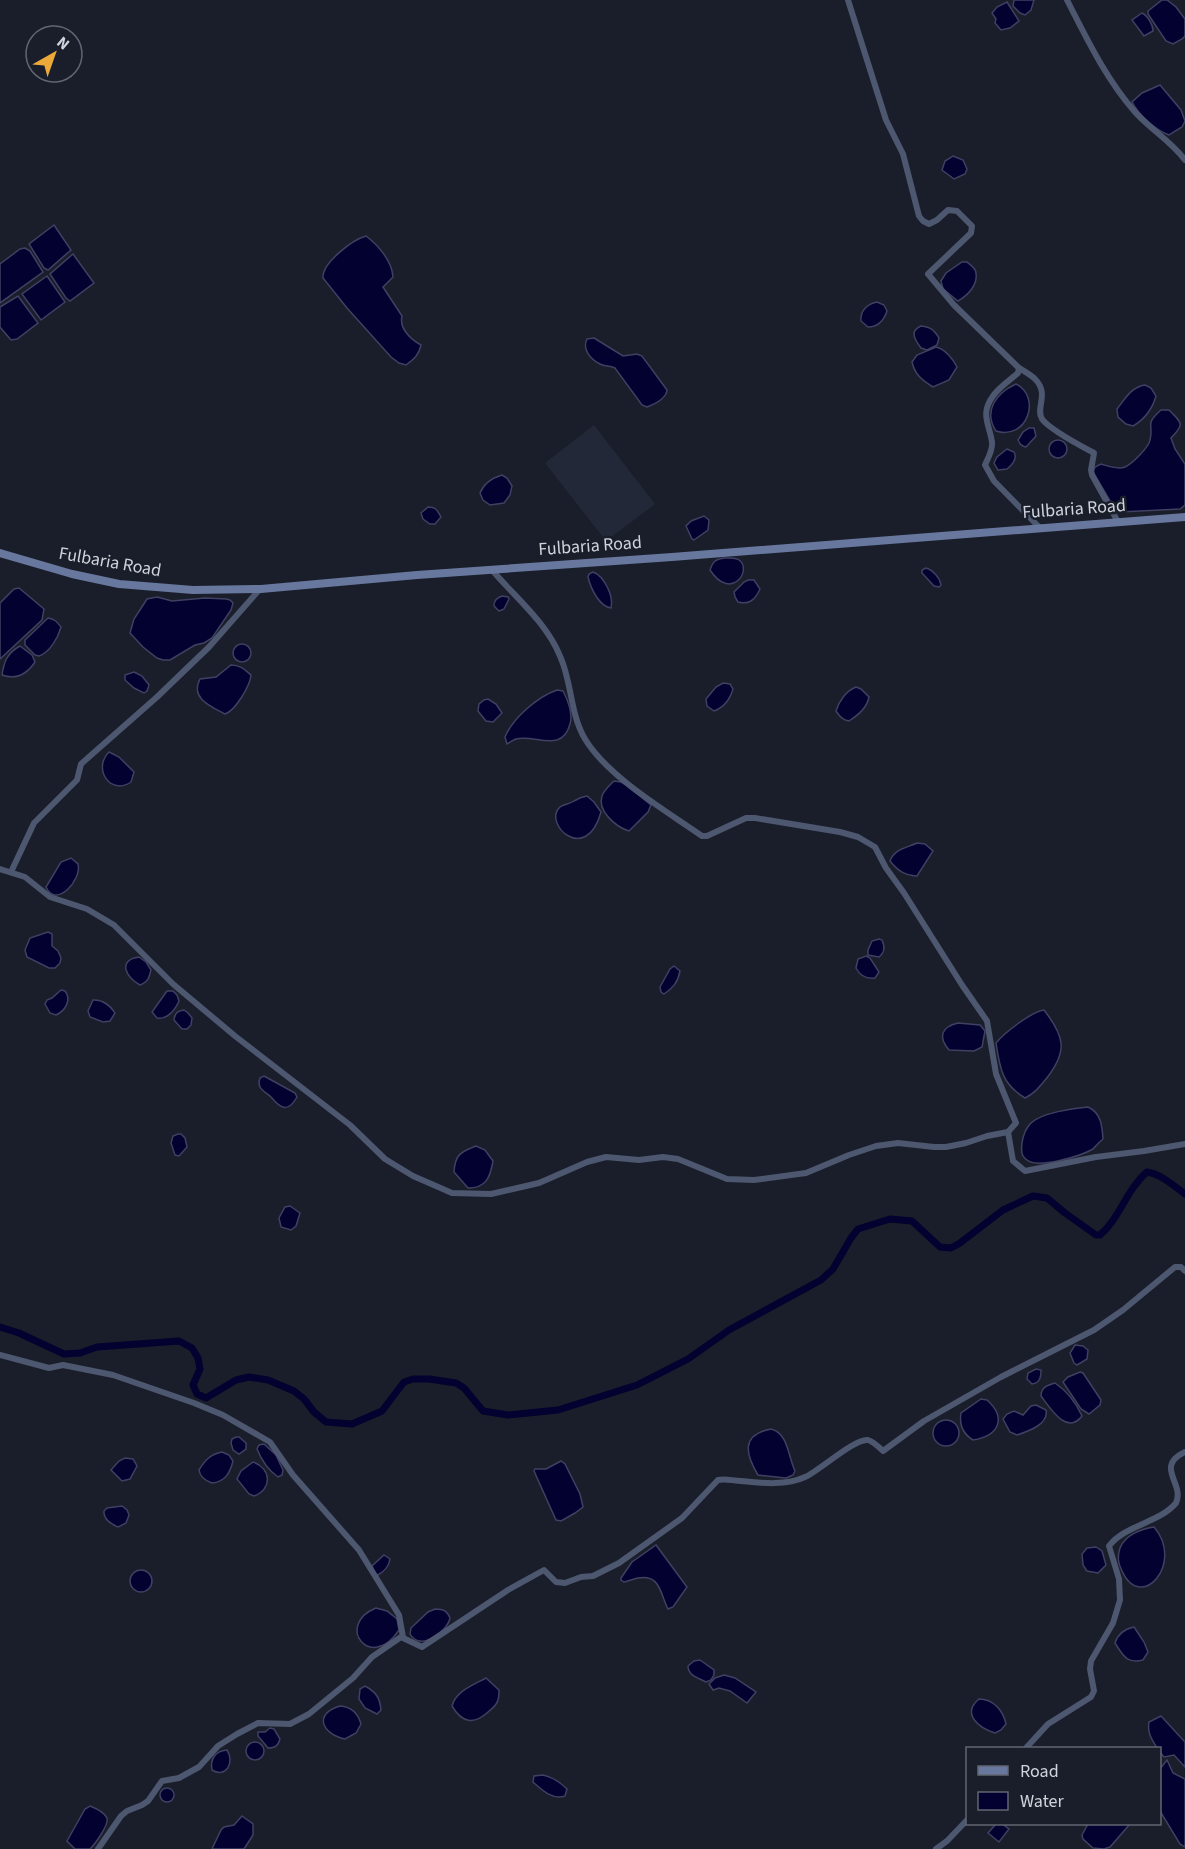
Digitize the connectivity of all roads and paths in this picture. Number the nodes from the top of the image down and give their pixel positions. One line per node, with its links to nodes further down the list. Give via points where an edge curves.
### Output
1 (848, 0): 4 (street, via 886,120 903,154 919,216 929,224 948,210 957,211 972,226 971,233 928,274)
2 (1067, 0): 3 (street, via 1100,64 1129,104)
3 (1185, 160)
4 (1019, 368): 6 (street, via 1035,379 1043,392 1042,419 1094,453 1092,475); 7 (street, via 993,395 985,412 992,443 985,465 994,481)
5 (1185, 517): 6 (main road, Fulbaria Road)
6 (1118, 522): 7 (main road, Fulbaria Road)
7 (1040, 528): 9 (main road, Fulbaria Road)
8 (0, 553): 10 (main road, Fulbaria Road, via 120,584 193,590)
9 (492, 570): 10 (main road, Fulbaria Road); 14 (street, via 554,641 586,740 609,767 639,791 702,836 755,818 840,832 875,847 987,1022 996,1074 1016,1123)
10 (261, 588): 12 (street, via 209,647 81,764 77,780 34,823)
11 (1, 869): 12 (street); 13 (street)
12 (11, 872): 14 (street, via 25,877 50,897 87,909 114,925 173,984 350,1125 385,1159 452,1193 491,1194 539,1183 606,1157 678,1159 727,1179 754,1180 806,1173 876,1146 898,1143 946,1147)
13 (0, 877)
14 (1008, 1132): 15 (street, via 1013,1161 1024,1172 1096,1156)
15 (1185, 1144)
16 (1185, 1271): 19 (street, via 1175,1267 1094,1330 933,1416 884,1451 865,1440 806,1477 788,1483 718,1480 681,1518 619,1563 593,1576 556,1582 544,1570 422,1647)
17 (0, 1355): 19 (street, via 49,1368 63,1365 113,1374 223,1415 270,1442 292,1475 359,1551 399,1615)
18 (1185, 1452): 20 (street, via 1174,1458 1172,1464 1180,1498 1109,1546 1119,1579 1120,1600 1113,1623 1091,1661 1091,1697 1048,1724)
19 (403, 1637): 22 (street, via 372,1657 309,1714 290,1724 258,1724 218,1746 199,1767 162,1781 148,1801 120,1816)
20 (1028, 1747)
21 (966, 1821): 23 (street)
22 (98, 1849)
23 (936, 1849)

